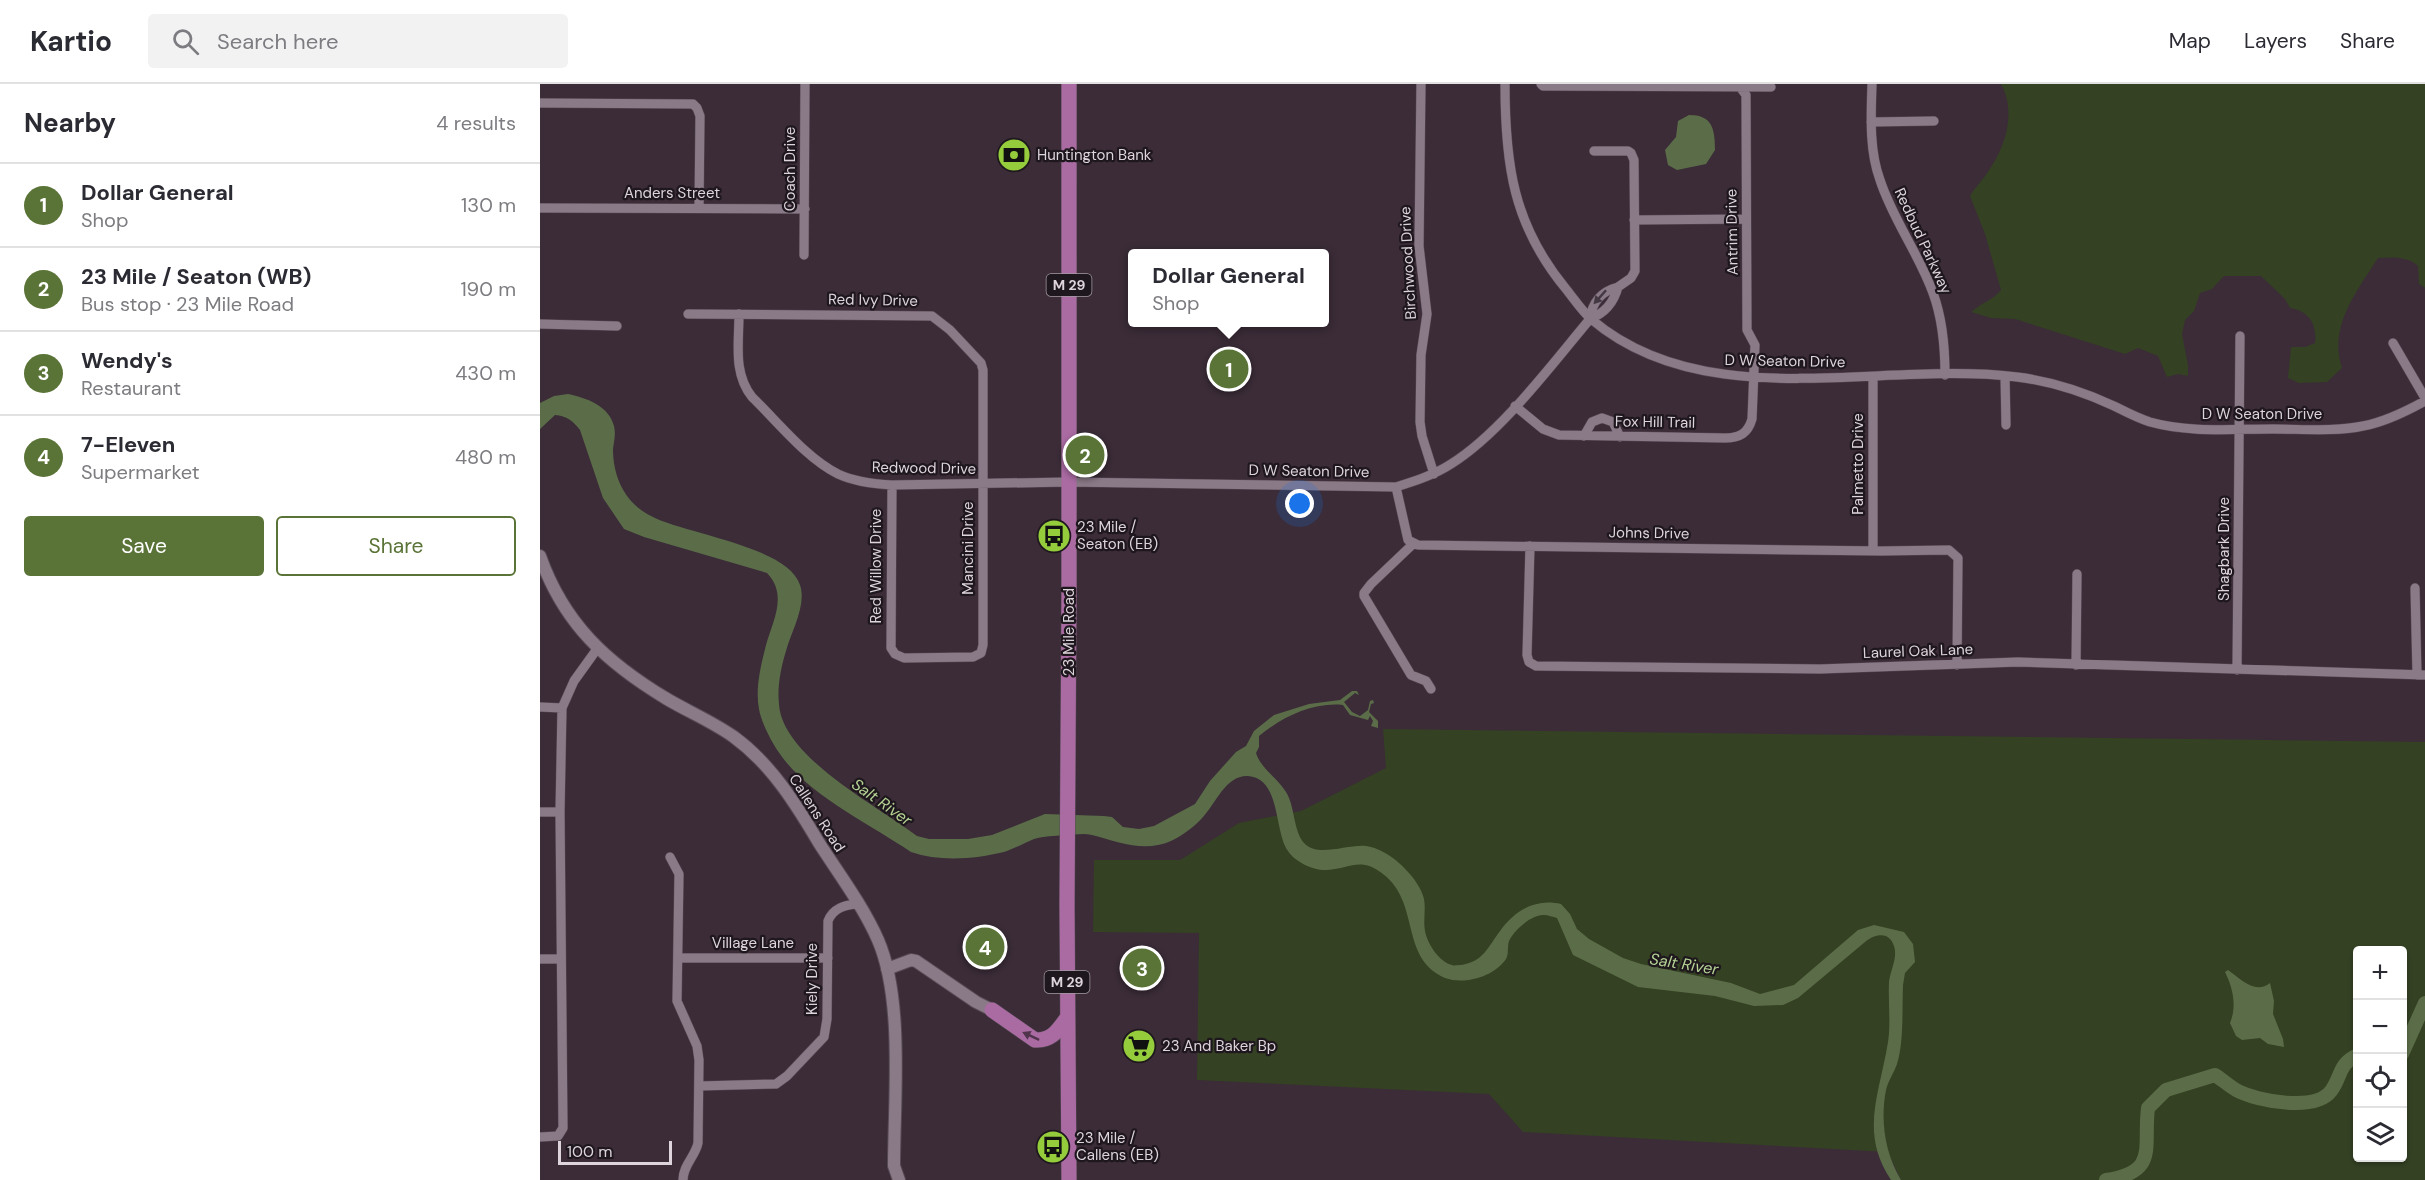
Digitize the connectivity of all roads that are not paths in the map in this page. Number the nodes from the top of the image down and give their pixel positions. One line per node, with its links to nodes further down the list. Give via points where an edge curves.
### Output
1 (804, 84): 15 (street, Coach Drive)
2 (1069, 84): 38 (main road, 23 Mile Road / M 29)
3 (1421, 84): 37 (street, Birchwood Drive, via 1419,246 1427,314 1421,355 1421,430)
4 (1505, 84): 21 (street, via 1509,170 1525,221 1548,264)
5 (1541, 84): 7 (street)
6 (1872, 84): 11 (street, Redbud Parkway)
7 (1740, 87): 8 (street); 16 (street, Antrim Drive, via 1746,95)
8 (1771, 87)
9 (540, 103): 14 (street, via 693,104 700,116)
10 (1934, 121): 11 (street)
11 (1871, 122): 27 (street, Redbud Parkway, via 1879,178 1938,310)
12 (1594, 151): 17 (street, via 1631,153)
13 (540, 208): 14 (street, Anders Street)
14 (699, 208): 15 (street, Anders Street)
15 (805, 209): 18 (street, Coach Drive)
16 (1746, 219): 17 (street); 29 (street, Antrim Drive, via 1747,330 1755,345)
17 (1634, 220): 21 (street, via 1635,271 1618,287 1601,314)
18 (804, 255)
19 (688, 314): 20 (street, Red Ivy Drive)
20 (739, 314): 26 (street, Red Ivy Drive, via 932,316 950,330); 40 (street, Redwood Drive, via 740,375 752,397 820,463 854,479)
21 (1590, 318): 29 (street, D W Seaton Drive, via 1628,344 1660,359 1701,372); 32 (street, D W Seaton Drive)
22 (540, 324): 23 (street)
23 (617, 326)
24 (2240, 336): 34 (street, Shagbark Drive)
25 (2394, 343): 31 (street)
26 (983, 370): 39 (street, Mancini Drive)
27 (1945, 375): 28 (street, D W Seaton Drive); 30 (street, D W Seaton Drive)
28 (2005, 376): 33 (street); 34 (street, D W Seaton Drive, via 2062,387 2162,425)
29 (1755, 377): 30 (street, D W Seaton Drive); 36 (street, Fox Hill Trail, via 1751,423 1737,437)
30 (1873, 377): 44 (street, Palmetto Drive)
31 (2425, 399): 34 (street, D W Seaton Drive, via 2391,418 2361,427)
32 (1515, 406): 35 (street, Fox Hill Trail, via 1552,434); 37 (street, D W Seaton Drive, via 1477,445)
33 (2006, 425)
34 (2240, 429): 52 (street, Shagbark Drive)
35 (1584, 436): 36 (street, Fox Hill Trail); 36 (street, via 1592,422 1602,418 1613,422)
36 (1620, 436)
37 (1434, 474): 41 (street, D W Seaton Drive)
38 (1068, 482): 39 (street, Redwood Drive); 41 (street, D W Seaton Drive); 67 (main road, 23 Mile Road / M 29)
39 (983, 484): 40 (street, Redwood Drive); 48 (street, Mancini Drive, via 981,653 973,657 904,658)
40 (892, 485): 48 (street, Red Willow Drive)
41 (1396, 487): 42 (street, via 1408,540)
42 (1413, 544): 43 (street, Johns Drive); 54 (street, via 1367,588 1364,596 1411,675 1426,681)
43 (1530, 546): 44 (street, Johns Drive); 50 (street, Laurel Oak Lane, via 1527,651 1533,665 1820,669)
44 (1872, 551): 50 (street, Johns Drive, via 1944,551 1953,552 1958,558)
45 (540, 556): 49 (street, Callens Road, via 563,606)
46 (2077, 574): 51 (street)
47 (2415, 588): 53 (street)
48 (891, 648)
49 (597, 650): 56 (street, via 574,681); 60 (street, Callens Road, via 627,674 736,739 760,761 801,812)
50 (1958, 665): 51 (street, Laurel Oak Lane)
51 (2076, 665): 52 (street, Laurel Oak Lane)
52 (2237, 670): 53 (street, Laurel Oak Lane)
53 (2421, 675)
54 (1431, 689)
55 (540, 707): 56 (street)
56 (562, 708): 58 (street)
57 (540, 812): 58 (street)
58 (560, 813): 64 (street)
59 (669, 857): 61 (street, via 679,874)
60 (857, 904): 62 (street, Kiely Drive, via 843,906 830,916); 65 (street, Callens Road, via 879,942)
61 (678, 958): 62 (street, Village Lane); 68 (street, via 677,1001 699,1052)
62 (828, 958): 68 (street, Kiely Drive, via 826,1033 787,1076 769,1086)
63 (540, 959): 64 (street)
64 (561, 959): 69 (street, via 563,1128 554,1137)
65 (887, 969): 66 (street, via 916,961); 71 (street, Callens Road, via 895,1028 894,1166)
66 (992, 1010): 67 (main road, one-way to 66, via 1052,1036 1035,1040)
67 (1067, 1018): 72 (main road, 23 Mile Road / M 29)
68 (699, 1086): 70 (street, via 698,1143 684,1169)
69 (540, 1137)
70 (683, 1180)
71 (899, 1180)
72 (1069, 1180)

